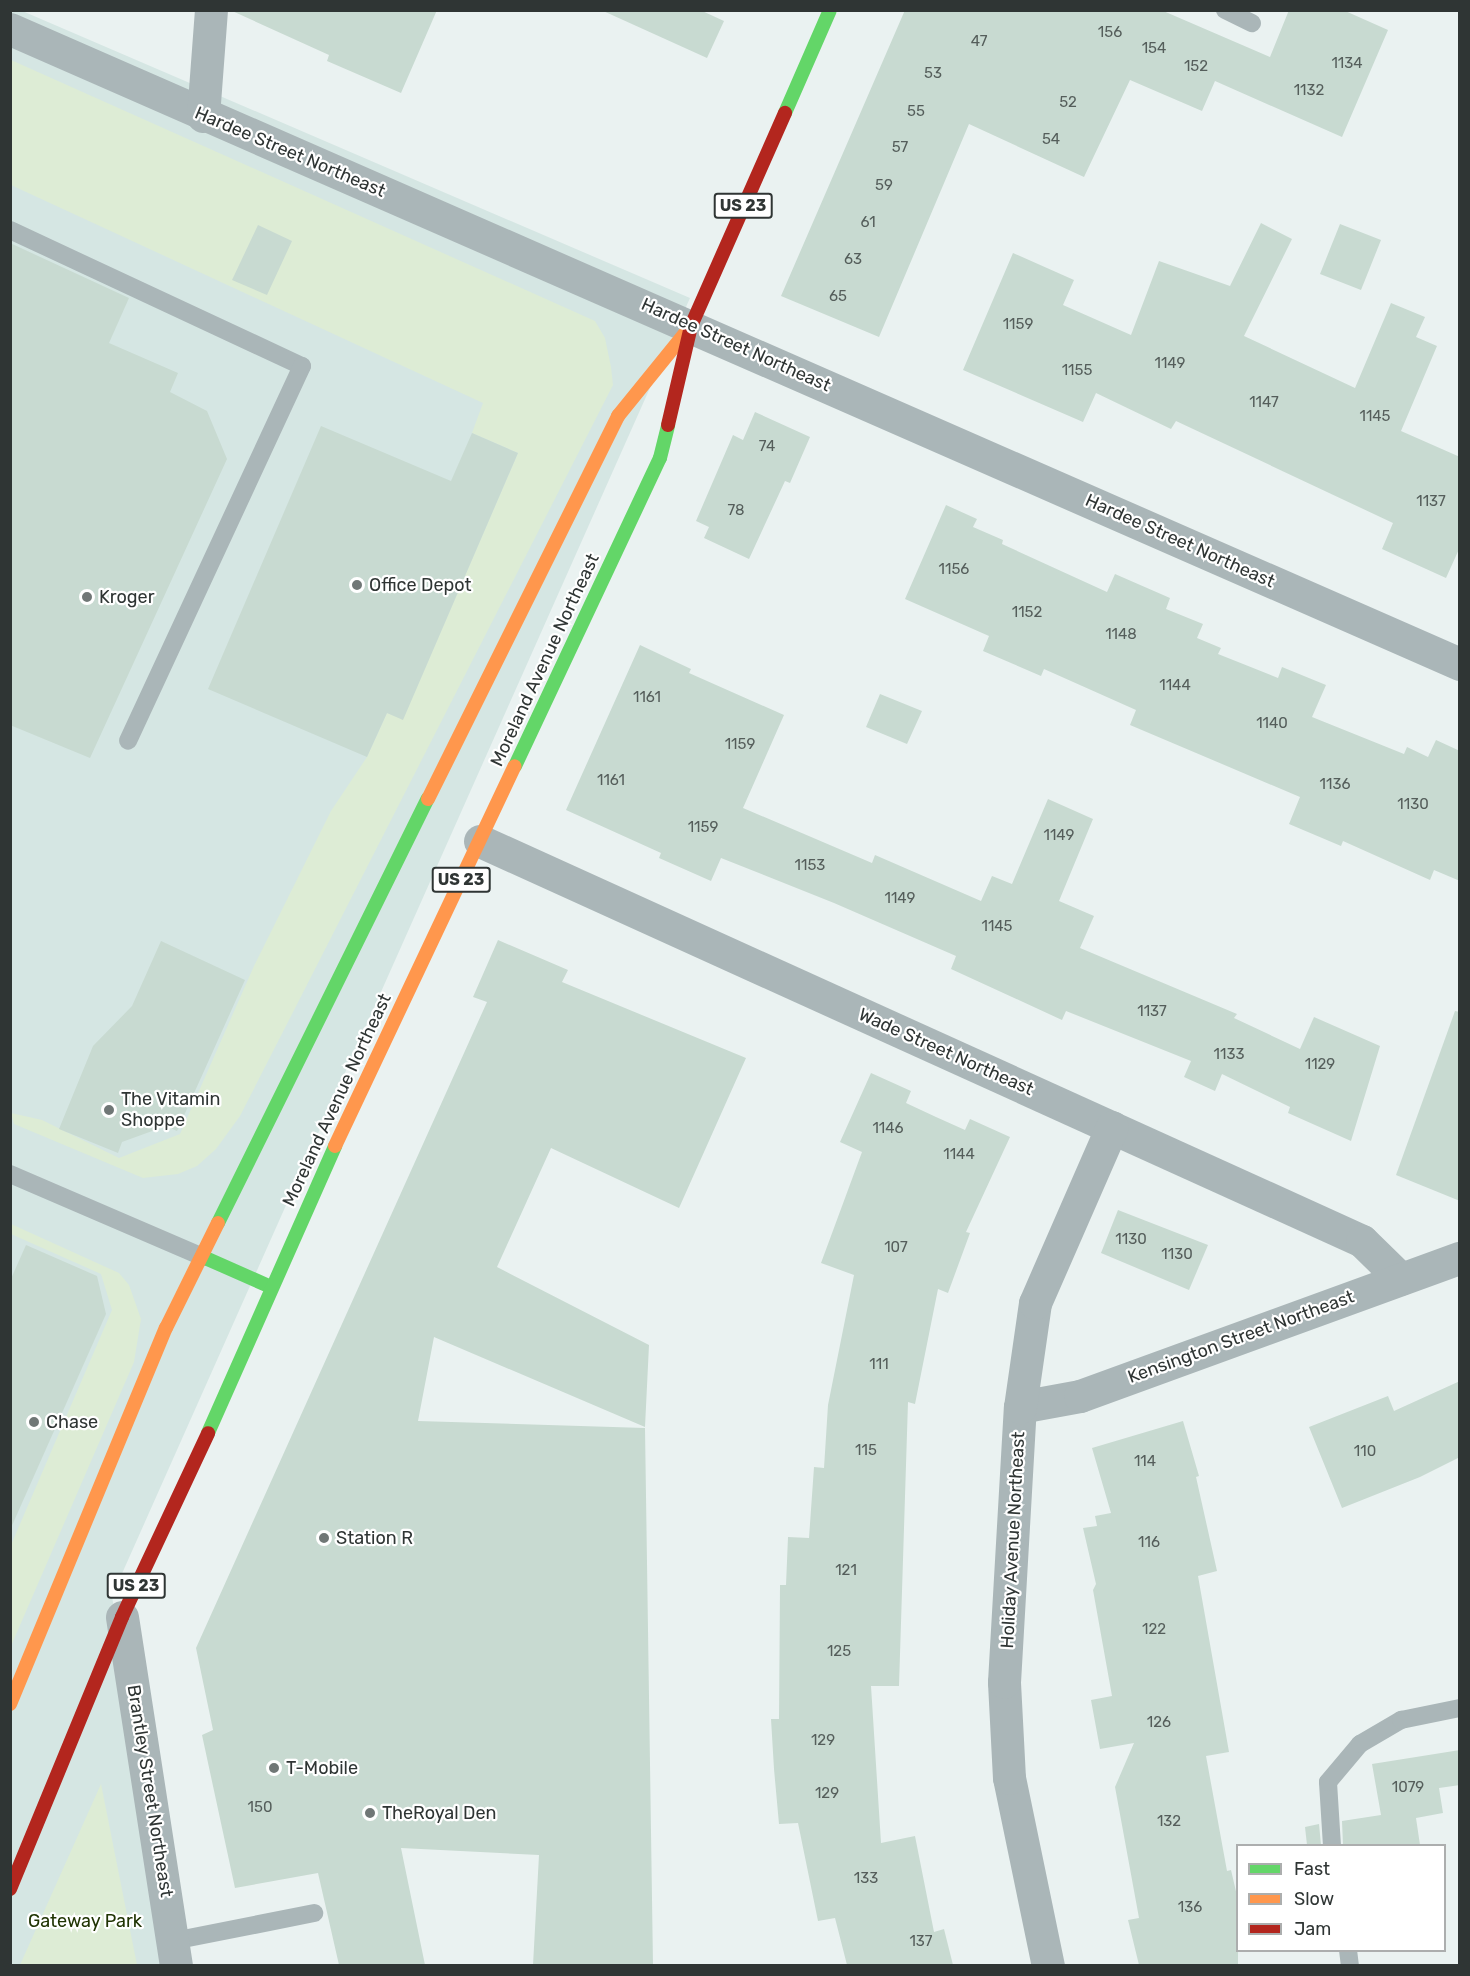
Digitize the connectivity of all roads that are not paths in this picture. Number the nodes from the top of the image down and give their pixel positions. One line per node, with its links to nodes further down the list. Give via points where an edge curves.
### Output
1 (211, 10): 6 (street)
2 (830, 10): 8 (highway, Moreland Avenue Northeast / US 23)
3 (1225, 10): 4 (lane)
4 (1252, 23)
5 (10, 29): 6 (street, Hardee Street Northeast)
6 (203, 116): 8 (street, Hardee Street Northeast)
7 (10, 230): 10 (lane, via 302,366)
8 (691, 326): 9 (street, Hardee Street Northeast); 11 (highway, Moreland Avenue Northeast / US 23, via 660,458); 14 (highway, Moreland Avenue Northeast / US 23, via 618,416)
9 (1460, 664)
10 (128, 741)
11 (480, 841): 12 (street, Wade Street Northeast); 17 (highway, Moreland Avenue Northeast / US 23)
12 (1112, 1127): 16 (street, Wade Street Northeast, via 1362,1240); 18 (street, Holiday Avenue Northeast, via 1035,1303)
13 (10, 1174): 14 (lane)
14 (203, 1257): 17 (highway); 20 (highway, Moreland Avenue Northeast / US 23, via 166,1328)
15 (1460, 1258): 16 (street, Kensington Street Northeast)
16 (1401, 1279): 18 (street, Kensington Street Northeast, via 1080,1396)
17 (272, 1287): 19 (highway, Moreland Avenue Northeast / US 23)
18 (1020, 1407): 26 (street, Holiday Avenue Northeast, via 1004,1682 1008,1778)
19 (122, 1617): 23 (highway, Moreland Avenue Northeast / US 23); 25 (street, Brantley Street Northeast)
20 (10, 1704)
21 (1460, 1708): 22 (lane, via 1401,1720 1360,1744 1328,1782)
22 (1332, 1844)
23 (10, 1889)
24 (314, 1913): 25 (lane)
25 (175, 1953)
26 (1048, 1965)

